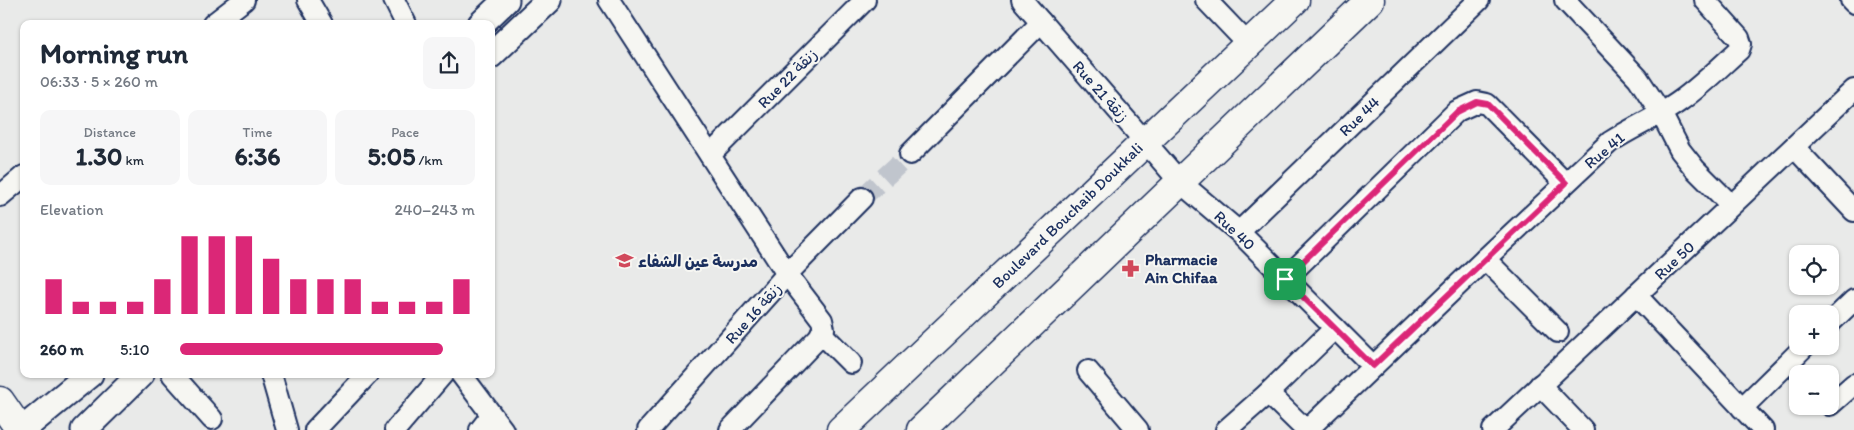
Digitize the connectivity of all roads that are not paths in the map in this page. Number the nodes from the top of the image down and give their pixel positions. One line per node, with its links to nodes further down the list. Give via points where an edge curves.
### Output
1 (244, 0): 17 (street)
2 (308, 0): 18 (street)
3 (394, 0): 19 (street)
4 (506, 0): 20 (street)
5 (549, 0): 23 (street)
6 (609, 0): 29 (street)
7 (865, 0): 29 (street, Rue 22 زنقة)
8 (1022, 0): 21 (street, Rue 21 زنقة)
9 (1206, 0): 22 (street)
10 (1294, 0): 22 (main road, Boulevard Bouchaib Doukkali)
11 (1370, 0): 31 (main road)
12 (1479, 0): 37 (street, Rue 44)
13 (1565, 0): 25 (street, via 1632,71)
14 (1705, 0): 25 (street, Rue 41, via 1742,44 1681,100)
15 (1851, 0): 16 (street)
16 (1854, 3)
17 (218, 20)
18 (320, 20)
19 (404, 20)
20 (485, 20)
21 (1041, 22): 26 (street, Rue 21 زنقة); 28 (street)
22 (1248, 44): 26 (main road, Boulevard Bouchaib Doukkali)
23 (495, 51)
24 (1854, 90): 27 (street, Rue 50)
25 (1661, 113): 32 (street, Rue 41, via 1610,142); 35 (street, via 1680,150)
26 (1144, 141): 31 (street, Rue 21 زنقة); 73 (main road, Boulevard Bouchaib Doukkali)
27 (1794, 147): 35 (street, Rue 50); 36 (street)
28 (910, 154)
29 (710, 155): 39 (street)
30 (20, 179): 33 (street)
31 (1180, 182): 37 (street, Rue 40); 74 (main road)
32 (1566, 183): 38 (street, Rue 41); 40 (street, via 1488,104 1477,102 1457,112)
33 (0, 196)
34 (862, 198): 39 (street, Rue 16 زنقة)
35 (1731, 205): 41 (street, Rue 50)
36 (1854, 210)
37 (1239, 232): 40 (street, Rue 40)
38 (1485, 259): 45 (street); 49 (street, Rue 41)
39 (788, 274): 46 (street, via 822,320); 71 (street, Rue 16 زنقة)
40 (1285, 279): 44 (street, Rue 40)
41 (1636, 295): 59 (street, Rue 50); 63 (street)
42 (1854, 300): 43 (street)
43 (1839, 314)
44 (1335, 328): 49 (street, Rue 40); 60 (street)
45 (1558, 332)
46 (822, 333): 48 (street); 72 (street)
47 (1797, 355): 63 (street)
48 (850, 364)
49 (1373, 366): 77 (street, Rue 41)
50 (1088, 371): 75 (street)
51 (85, 378): 66 (street)
52 (137, 378): 67 (street)
53 (176, 378): 64 (street)
54 (272, 378): 68 (street)
55 (364, 378): 69 (street)
56 (440, 378): 70 (street)
57 (463, 378): 65 (street)
58 (1854, 384): 61 (street)
59 (1540, 385): 78 (street, Rue 50); 79 (street)
60 (1268, 392): 76 (street); 77 (street)
61 (1839, 397)
62 (0, 401): 66 (main road)
63 (1742, 408): 80 (street)
64 (212, 419)
65 (491, 425)
66 (21, 430)
67 (84, 430)
68 (287, 430)
69 (315, 430)
70 (395, 430)
71 (648, 430)
72 (730, 430)
73 (841, 430)
74 (921, 430)
75 (1138, 430)
76 (1226, 430)
77 (1306, 430)
78 (1493, 430)
79 (1583, 430)
80 (1763, 430)

